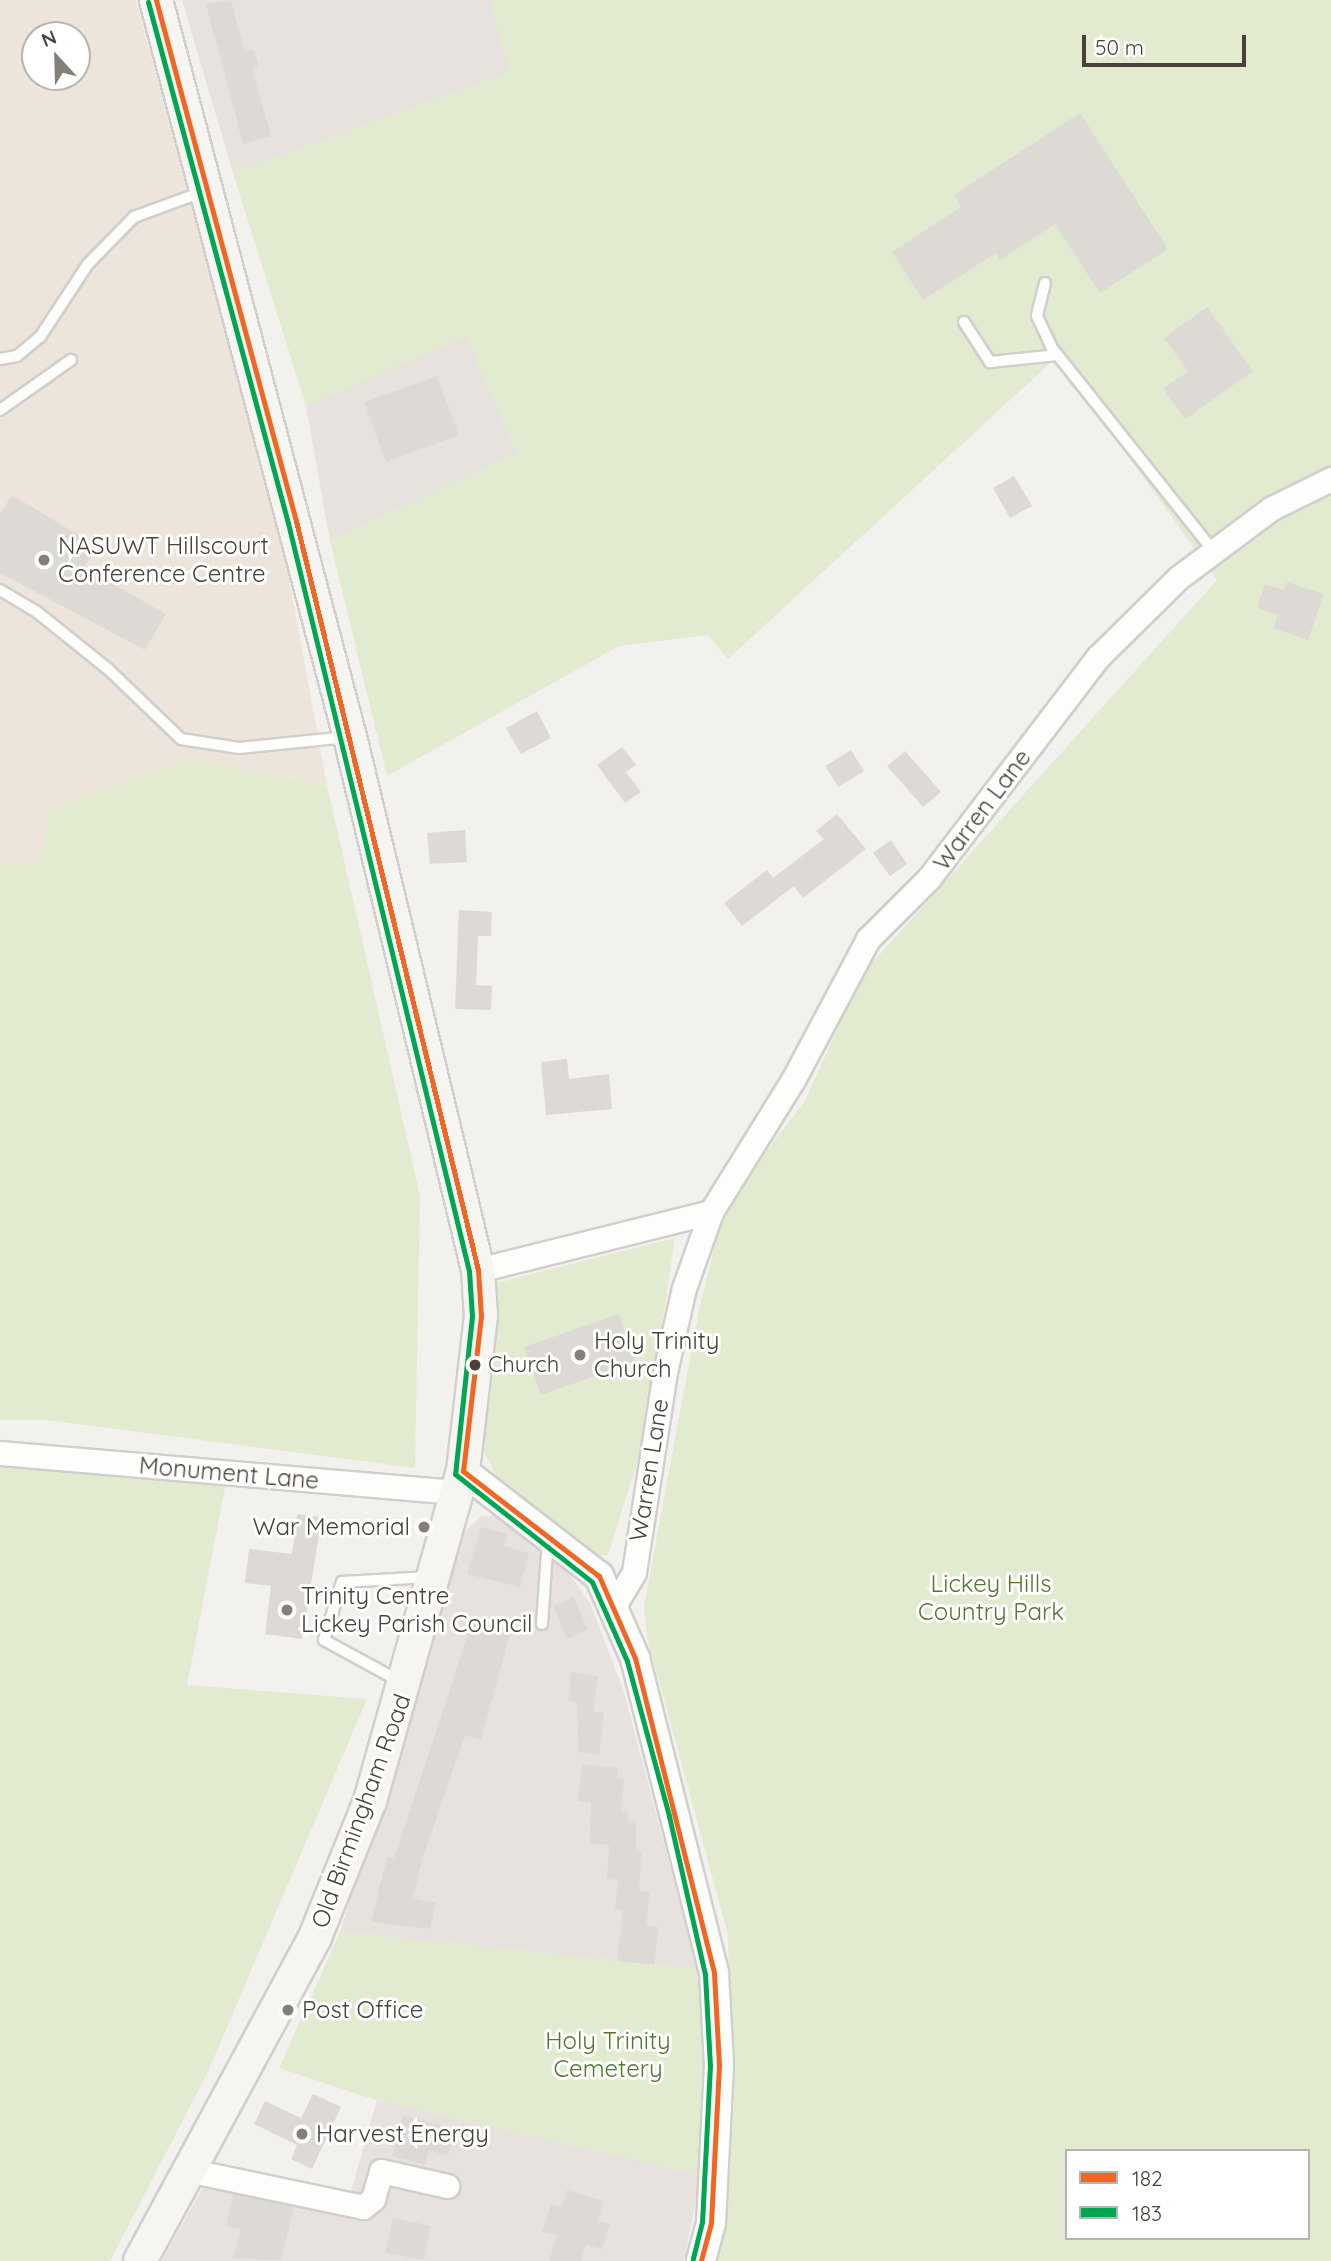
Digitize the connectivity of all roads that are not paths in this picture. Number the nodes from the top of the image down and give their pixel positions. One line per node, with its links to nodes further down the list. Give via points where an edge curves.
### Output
1 (156, 0): 2 (main road, Old Birmingham Road)
2 (205, 191): 6 (lane, via 134,217 88,264 40,337 17,356); 12 (main road, Old Birmingham Road)
3 (1045, 283): 5 (lane, via 1037,316)
4 (964, 322): 5 (lane, via 990,362)
5 (1058, 355): 10 (lane)
6 (0, 359)
7 (71, 360): 8 (lane)
8 (0, 410)
9 (1331, 480): 10 (street, Warren Lane, via 1272,508)
10 (1213, 552): 13 (street, Warren Lane, via 1178,578 1105,649 929,878 868,939 793,1080)
11 (0, 590): 12 (lane, via 37,612 108,669 181,739 239,748)
12 (350, 737): 14 (main road, Old Birmingham Road)
13 (711, 1212): 14 (street); 19 (street, Warren Lane, via 684,1288 665,1372 634,1572)
14 (478, 1270): 16 (main road, Old Birmingham Road, via 481,1316)
15 (0, 1453): 16 (street, Monument Lane)
16 (460, 1481): 17 (street); 18 (main road, Old Birmingham Road)
17 (548, 1534): 19 (street, via 599,1576); 20 (lane)
18 (434, 1577): 21 (main road, Old Birmingham Road); 21 (lane, via 342,1582 324,1640)
19 (615, 1604): 25 (street, via 657,1740 714,1973 719,2065 711,2223)
20 (542, 1624)
21 (407, 1685): 22 (main road, Old Birmingham Road, via 370,1801 315,1937)
22 (192, 2171): 23 (street, via 363,2207 373,2199 381,2171); 24 (main road, Old Birmingham Road)
23 (447, 2186)
24 (140, 2261)
25 (701, 2261)

